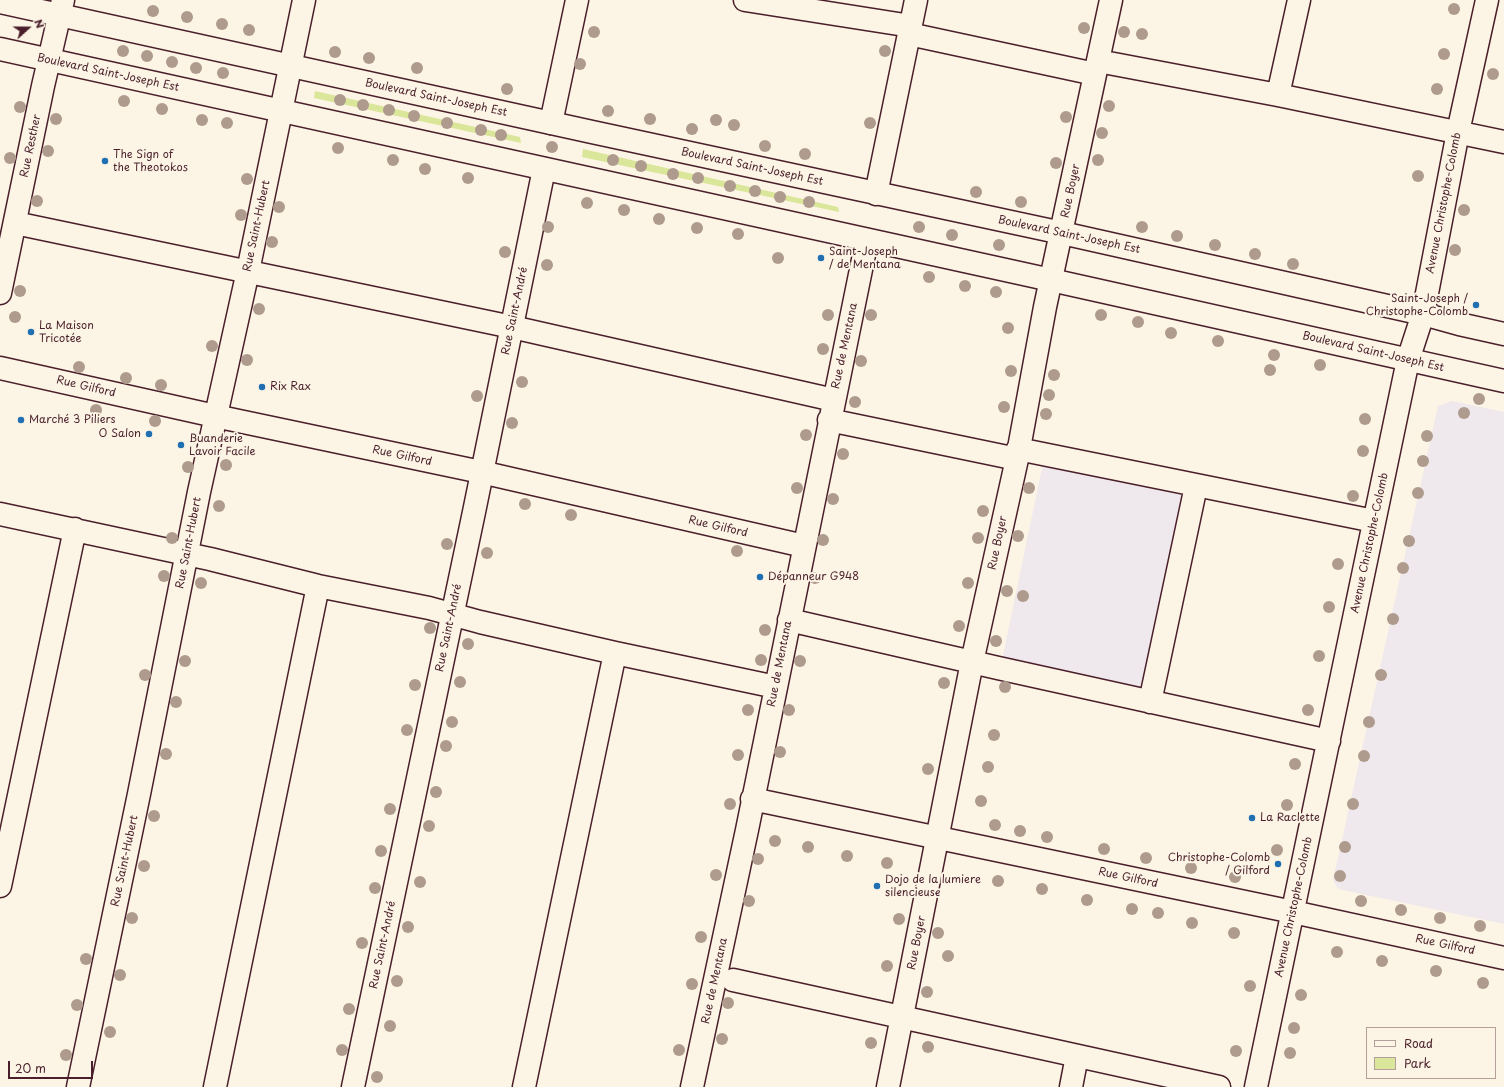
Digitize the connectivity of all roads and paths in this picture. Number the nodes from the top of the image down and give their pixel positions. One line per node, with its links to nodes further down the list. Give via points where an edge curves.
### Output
1 (304, 0): 13 (street, Rue Saint-Hubert)
2 (577, 0): 17 (street)
3 (916, 0): 10 (street)
4 (1111, 0): 14 (street, Rue Boyer)
5 (1299, 0): 15 (street)
6 (1487, 0): 18 (street, Avenue Christophe-Colomb)
7 (754, 1): 10 (street)
8 (0, 2): 9 (street, Boulevard Saint-Joseph Est)
9 (62, 8): 12 (street, Rue Resther); 13 (street, Boulevard Saint-Joseph Est)
10 (910, 30): 14 (street); 21 (street)
11 (0, 49): 12 (street, Boulevard Saint-Joseph Est)
12 (49, 60): 16 (street, Boulevard Saint-Joseph Est); 22 (street, Rue Resther)
13 (290, 66): 16 (street, Rue Saint-Hubert); 17 (street, Boulevard Saint-Joseph Est)
14 (1097, 68): 15 (street); 23 (street, Rue Boyer)
15 (1278, 95): 18 (street)
16 (281, 110): 20 (street, Boulevard Saint-Joseph Est); 25 (street, Rue Saint-Hubert)
17 (551, 123): 21 (street, Boulevard Saint-Joseph Est)
18 (1458, 132): 19 (street); 28 (street, Avenue Christophe-Colomb)
19 (1504, 142)
20 (544, 169): 24 (street, Boulevard Saint-Joseph Est); 29 (street, Rue Saint-André)
21 (876, 194): 23 (street, Boulevard Saint-Joseph Est)
22 (14, 223): 25 (street); 27 (street, Rue Resther)
23 (1062, 233): 26 (street, Rue Boyer); 28 (street, Boulevard Saint-Joseph Est)
24 (867, 240): 26 (street, Boulevard Saint-Joseph Est); 34 (street, Rue de Mentana)
25 (248, 271): 29 (street); 35 (street, Rue Saint-Hubert)
26 (1051, 280): 31 (street, Boulevard Saint-Joseph Est); 36 (street, Rue Boyer)
27 (0, 293)
28 (1423, 314): 30 (street, Boulevard Saint-Joseph Est); 31 (street, Avenue Christophe-Colomb)
29 (512, 327): 34 (street); 37 (street, Rue Saint-André)
30 (1504, 334)
31 (1408, 360): 33 (street, Boulevard Saint-Joseph Est); 40 (street, Avenue Christophe-Colomb)
32 (0, 368): 35 (street, Rue Gilford)
33 (1504, 381)
34 (832, 410): 36 (street); 42 (street, Rue de Mentana)
35 (215, 416): 37 (street, Rue Gilford); 43 (street, Rue Saint-Hubert)
36 (1018, 454): 38 (street); 48 (street, Rue Boyer)
37 (481, 472): 42 (street, Rue Gilford); 45 (street, Rue Saint-André)
38 (1196, 486): 40 (street); 50 (street)
39 (0, 514): 41 (street)
40 (1374, 521): 51 (street, Avenue Christophe-Colomb)
41 (75, 529): 43 (street); 54 (street)
42 (804, 546): 46 (street, Rue de Mentana)
43 (186, 554): 44 (street); 60 (street, Rue Saint-Hubert)
44 (318, 586): 45 (street); 61 (street)
45 (452, 614): 47 (street); 62 (street, Rue Saint-André)
46 (789, 620): 48 (street); 49 (street, Rue de Mentana)
47 (615, 653): 49 (street); 63 (street)
48 (972, 662): 50 (street); 53 (street, Rue Boyer)
49 (776, 687): 52 (street, Rue de Mentana)
50 (1150, 702): 51 (street)
51 (1329, 741): 55 (street, Avenue Christophe-Colomb)
52 (752, 799): 53 (street, Rue Gilford); 64 (street, Rue de Mentana)
53 (938, 838): 55 (street, Rue Gilford); 58 (street, Rue Boyer)
54 (0, 886)
55 (1293, 912): 56 (street, Rue Gilford); 68 (street, Avenue Christophe-Colomb)
56 (1504, 958)
57 (733, 980): 58 (street)
58 (902, 1017): 59 (street); 65 (street, Rue Boyer)
59 (1078, 1056): 66 (street); 67 (street)
60 (78, 1087)
61 (215, 1087)
62 (353, 1087)
63 (524, 1087)
64 (692, 1087)
65 (888, 1087)
66 (1071, 1087)
67 (1219, 1087)
68 (1256, 1087)

